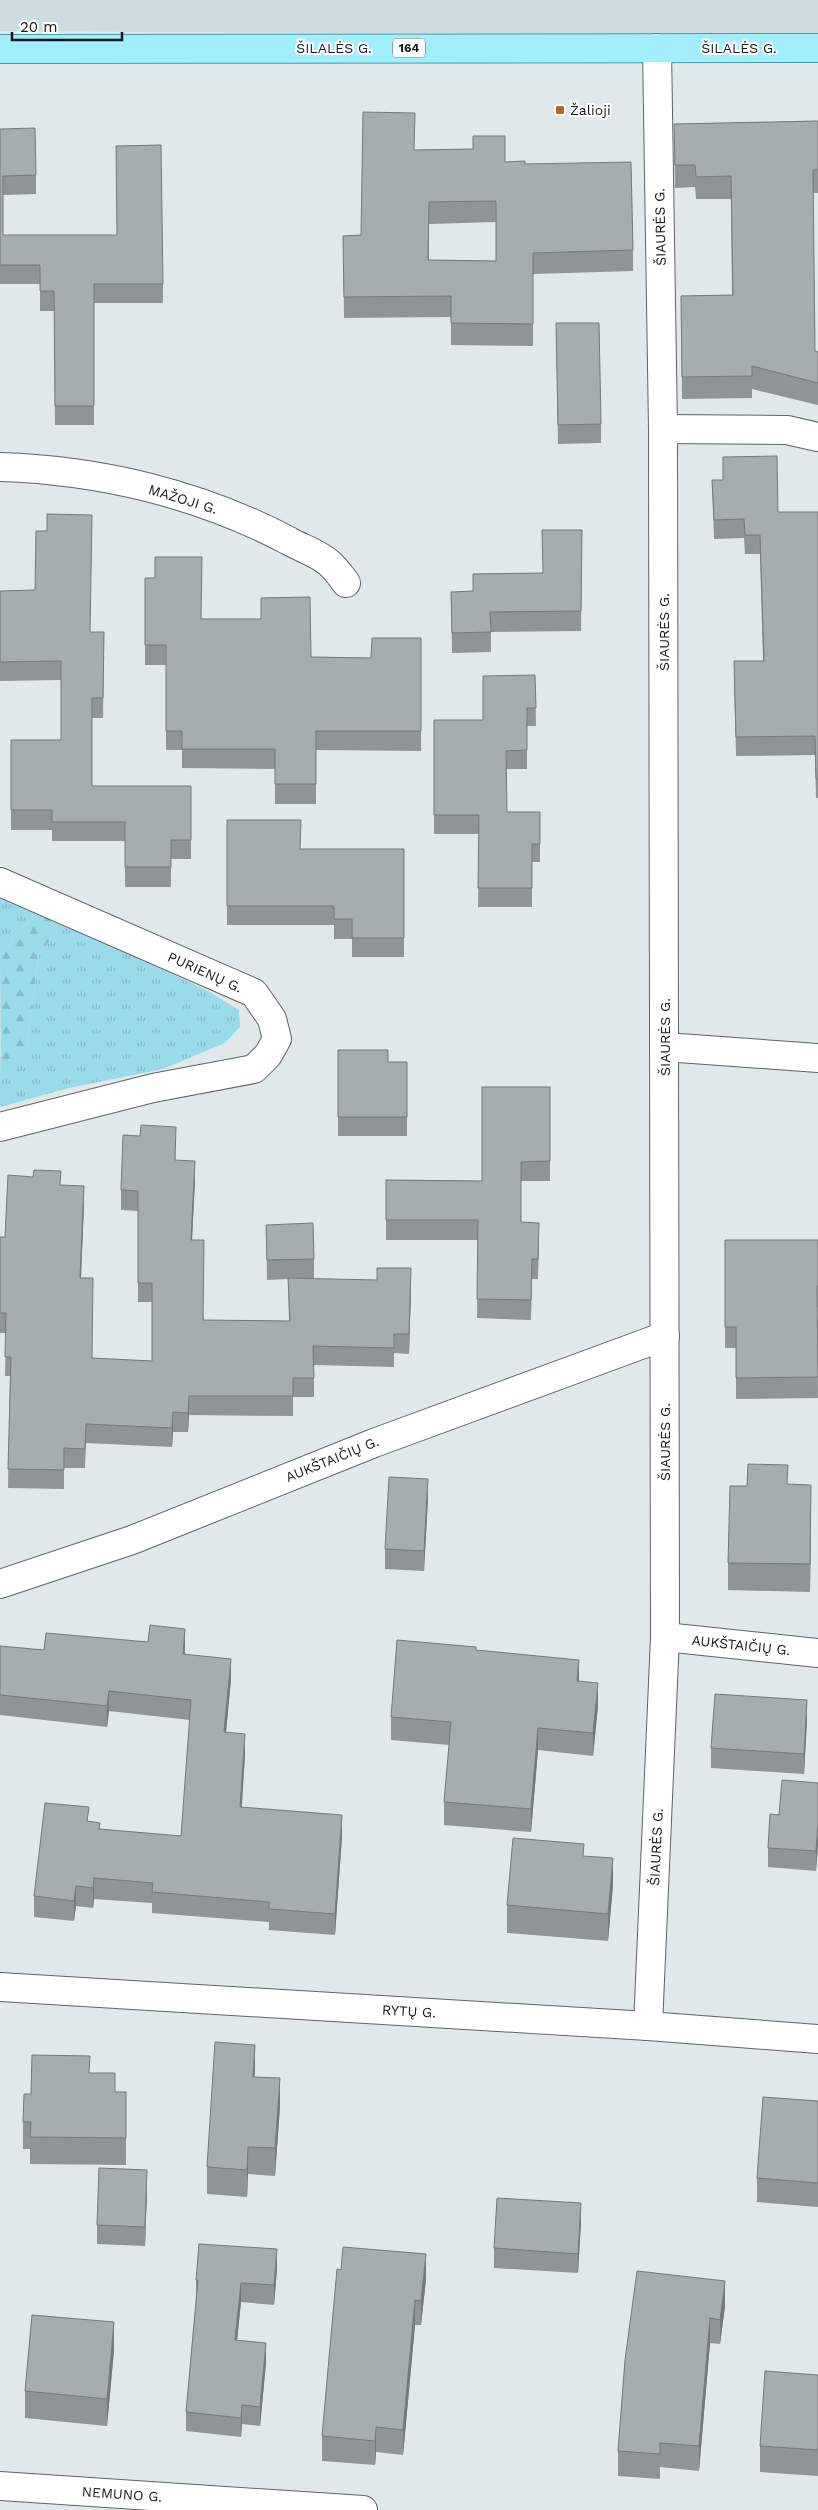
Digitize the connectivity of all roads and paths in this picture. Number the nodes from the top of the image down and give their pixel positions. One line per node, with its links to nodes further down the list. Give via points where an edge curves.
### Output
1 (658, 48): 2 (main road, ŠILALĖS G. / 164); 3 (main road, ŠILALĖS G. / 164); 4 (street, ŠIAURĖS G.)
2 (818, 48)
3 (0, 49)
4 (663, 429): 5 (street, via 787,430); 9 (street, ŠIAURĖS G.)
5 (818, 437)
6 (0, 467): 7 (street, MAŽOJI G., via 46,468 131,483 202,503 261,526 329,562)
7 (346, 583)
8 (0, 882): 11 (street, PURIENŲ G., via 254,993 272,1019 276,1039 268,1055 254,1069 153,1088)
9 (665, 1047): 10 (street); 12 (street, ŠIAURĖS G.)
10 (818, 1058)
11 (0, 1127)
12 (665, 1336): 13 (street, AUKŠTAIČIŲ G., via 374,1443 132,1540); 14 (street, ŠIAURĖS G.)
13 (0, 1584)
14 (665, 1637): 15 (street, AUKŠTAIČIŲ G.); 17 (street, ŠIAURĖS G.)
15 (818, 1653)
16 (0, 1987): 17 (street, RYTŲ G.)
17 (648, 2026): 18 (street, RYTŲ G.)
18 (818, 2039)
19 (0, 2486): 20 (street, NEMUNO G.)
20 (363, 2510)

